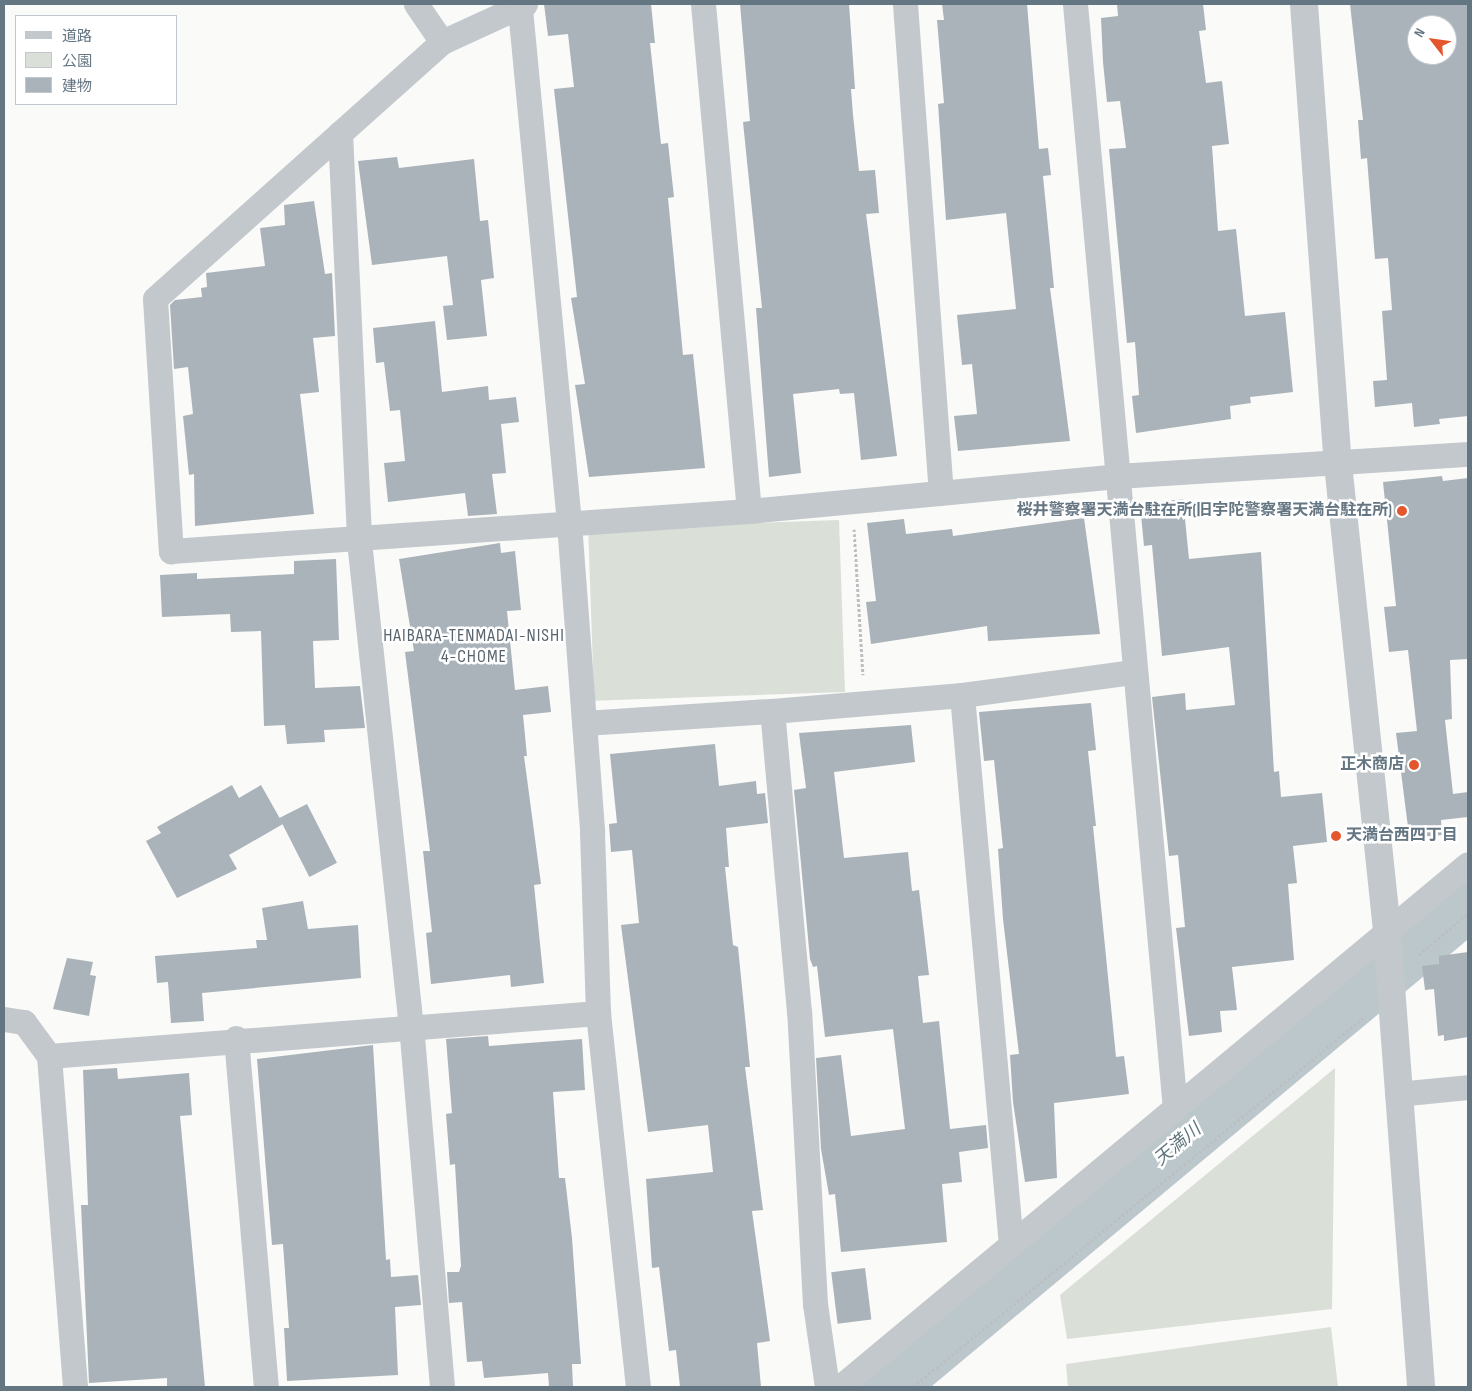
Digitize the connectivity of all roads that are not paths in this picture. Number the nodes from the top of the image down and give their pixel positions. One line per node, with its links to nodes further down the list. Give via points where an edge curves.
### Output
1 (416, 4): 7 (street)
2 (704, 4): 13 (street)
3 (905, 4): 12 (street)
4 (1075, 4): 11 (street)
5 (1304, 4): 10 (street)
6 (523, 6): 7 (street); 14 (street)
7 (442, 42): 8 (street)
8 (340, 133): 15 (street); 15 (street, via 155,299 171,551)
9 (1468, 454): 10 (street)
10 (1338, 464): 11 (street); 21 (street)
11 (1117, 476): 12 (street); 16 (street)
12 (941, 493): 13 (street)
13 (749, 511): 14 (street)
14 (569, 524): 15 (street); 19 (street)
15 (359, 541): 24 (street)
16 (1133, 672): 17 (street); 29 (street)
17 (962, 695): 18 (street); 30 (street)
18 (772, 711): 19 (street); 35 (street, via 799,1012 815,1304)
19 (584, 723): 22 (street)
20 (1468, 864): 21 (street)
21 (1387, 933): 28 (street); 29 (street)
22 (598, 1013): 24 (street); 34 (street)
23 (4, 1019): 26 (street, via 24,1022)
24 (411, 1025): 25 (street); 33 (street)
25 (236, 1038): 26 (street); 32 (street)
26 (49, 1056): 31 (street)
27 (1468, 1087): 28 (street)
28 (1397, 1094): 37 (street)
29 (1175, 1110): 30 (street)
30 (1011, 1245): 36 (street)
31 (75, 1387)
32 (266, 1387)
33 (442, 1387)
34 (638, 1387)
35 (827, 1387)
36 (840, 1387)
37 (1421, 1387)

